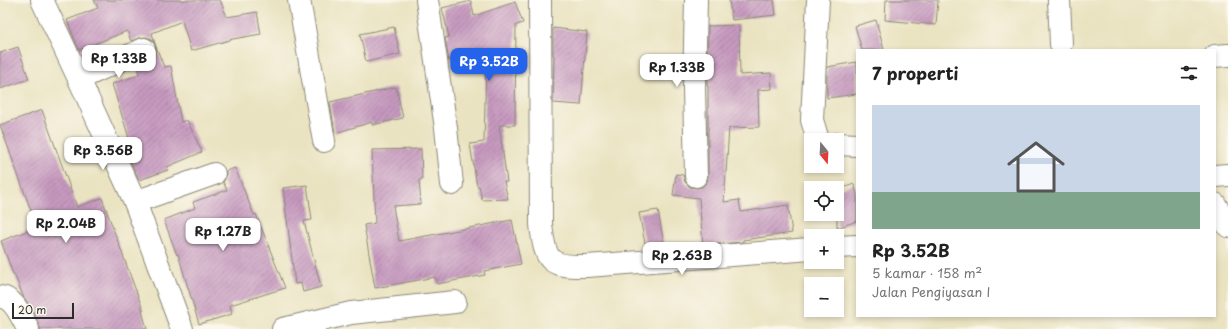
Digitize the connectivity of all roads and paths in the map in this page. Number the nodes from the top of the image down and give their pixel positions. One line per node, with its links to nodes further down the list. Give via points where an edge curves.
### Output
1 (42, 0): 12 (street)
2 (300, 0): 14 (street)
3 (427, 0): 21 (street)
4 (540, 0): 27 (street, via 540,224 543,243 548,256 555,264 569,267 587,266)
5 (696, 0): 19 (street)
6 (818, 0): 13 (street, via 812,120)
7 (1059, 0): 8 (street)
8 (1061, 44)
9 (144, 49): 12 (street)
10 (1228, 55): 11 (street)
11 (1216, 56)
12 (79, 79): 22 (street)
13 (816, 133)
14 (324, 141)
15 (844, 144): 16 (street)
16 (856, 145)
17 (214, 174): 22 (street)
18 (1228, 175): 20 (street)
19 (696, 176)
20 (1216, 176)
21 (452, 184)
22 (135, 202): 31 (street)
23 (1216, 206): 24 (street)
24 (1228, 226)
25 (856, 246): 26 (street)
26 (844, 247)
27 (804, 250)
28 (0, 297): 30 (street, via 5,297 17,310)
29 (455, 302): 32 (street, via 351,313)
30 (28, 329)
31 (182, 329)
32 (283, 329)

